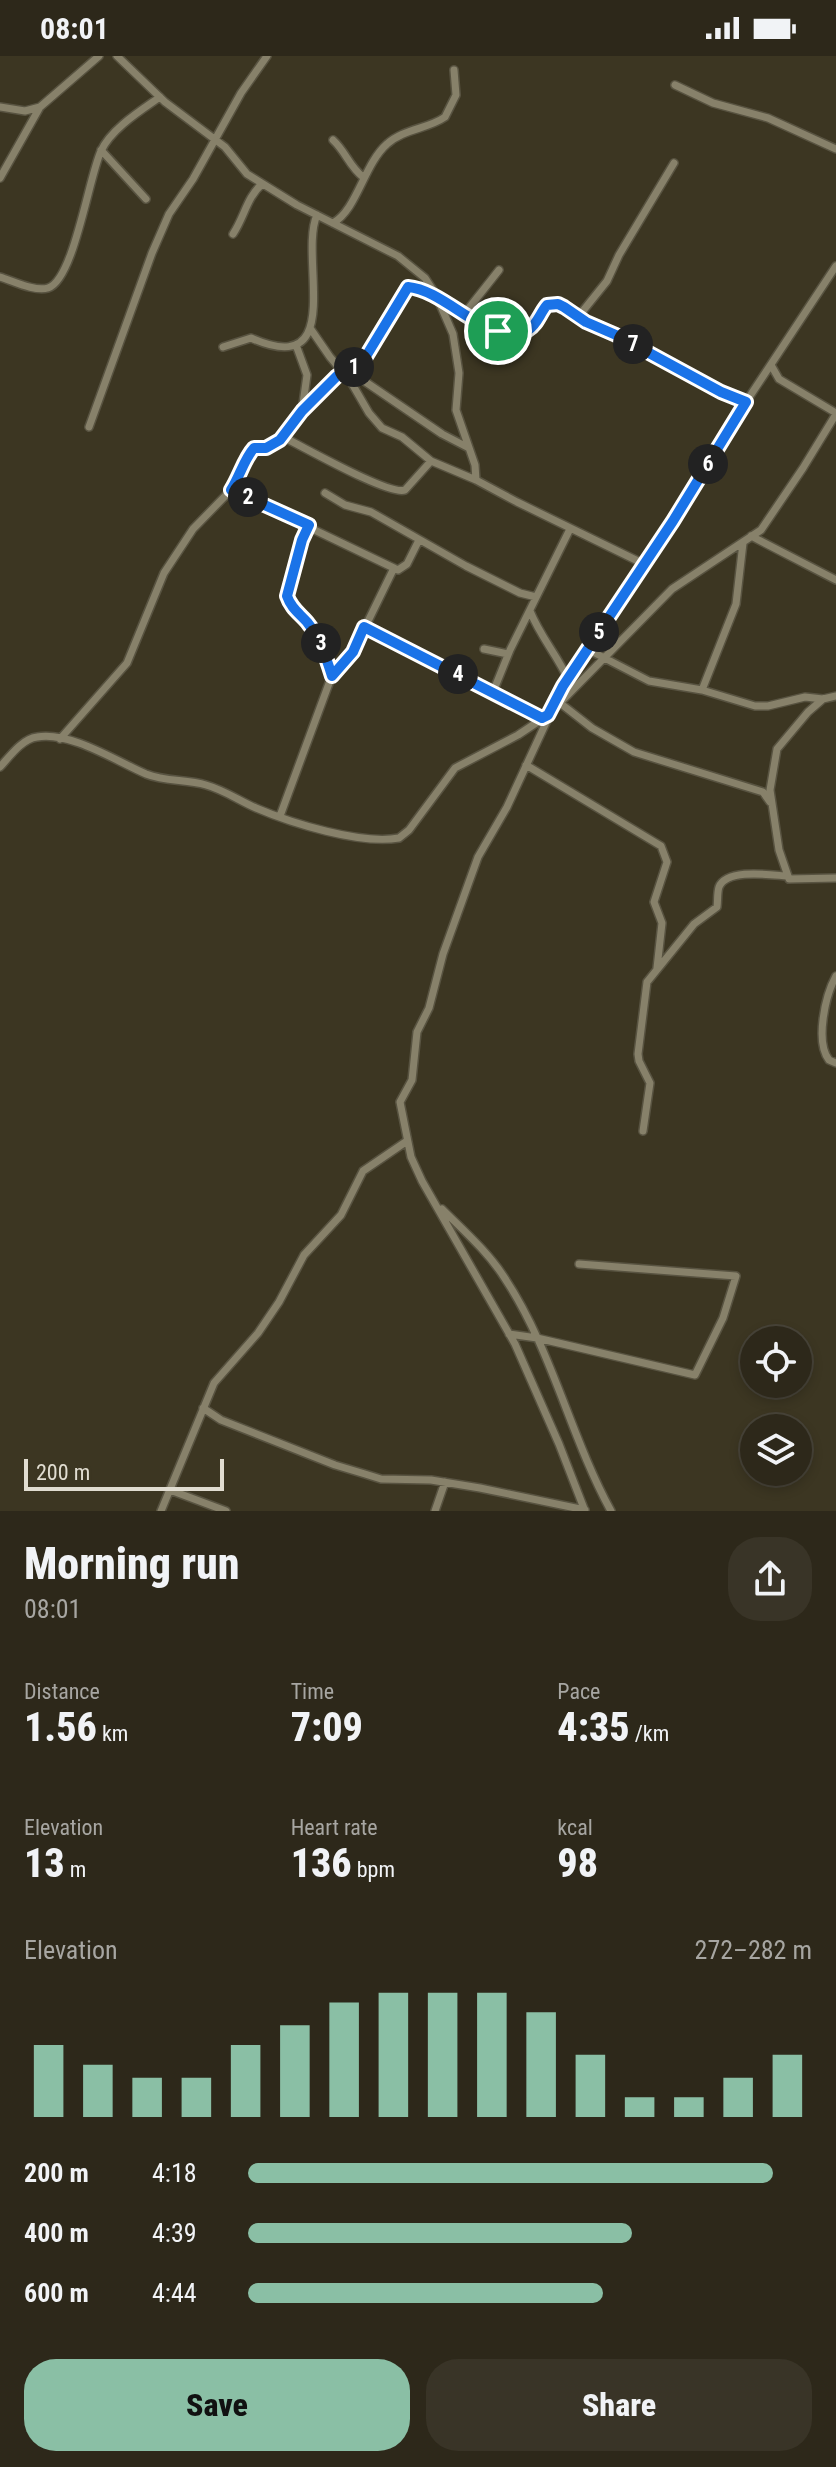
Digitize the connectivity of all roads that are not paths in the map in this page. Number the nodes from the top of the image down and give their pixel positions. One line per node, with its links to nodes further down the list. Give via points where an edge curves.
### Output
1 (99, 56): 8 (street)
2 (117, 56): 6 (street)
3 (267, 56): 9 (street)
4 (454, 70): 14 (street, via 456,95 445,117 388,142)
5 (675, 85): 11 (street)
6 (160, 97): 9 (street); 12 (street)
7 (0, 107): 8 (street)
8 (40, 107): 15 (street)
9 (214, 139): 16 (street); 35 (street, via 152,253)
10 (333, 140): 14 (street)
11 (836, 149)
12 (101, 150): 17 (street); 23 (street, via 59,280 39,289)
13 (674, 163): 26 (street, via 607,281)
14 (363, 177): 19 (street, via 343,216)
15 (0, 178)
16 (262, 184): 18 (street); 20 (street)
17 (146, 199)
18 (317, 215): 19 (street); 27 (street, via 312,231 315,285)
19 (333, 223): 24 (street, via 398,256)
20 (233, 234)
21 (836, 266): 30 (street)
22 (499, 270): 25 (street)
23 (0, 277)
24 (436, 295): 25 (street); 31 (street, via 412,287 405,290 365,358); 37 (street, via 453,334 459,373 456,410)
25 (465, 313): 26 (street, via 487,328 517,333 534,325 547,305 558,304)
26 (578, 317): 32 (street)
27 (310, 328): 28 (street); 31 (street)
28 (296, 345): 29 (street, via 273,347 251,338); 33 (street, via 307,375)
29 (223, 347)
30 (771, 365): 32 (street); 34 (street, via 779,379)
31 (346, 371): 33 (street); 37 (street); 38 (street, via 381,427)
32 (746, 402): 47 (street)
33 (302, 411): 36 (street)
34 (836, 414): 44 (street, via 766,524)
35 (89, 427)
36 (283, 437): 38 (street, via 399,492); 40 (street, via 266,448 254,448)
37 (467, 447): 39 (street)
38 (431, 461): 39 (street)
39 (476, 480): 43 (street)
40 (231, 490): 42 (street); 65 (street, via 193,529 164,573 127,663)
41 (325, 493): 45 (street)
42 (309, 525): 48 (street); 57 (street, via 287,596 322,645)
43 (570, 529): 47 (street); 50 (street)
44 (751, 536): 46 (street); 49 (street)
45 (419, 540): 48 (street, via 403,569); 50 (street)
46 (743, 542): 56 (street, via 672,589); 59 (street, via 736,604)
47 (644, 564): 54 (street)
48 (394, 568): 52 (street)
49 (836, 580)
50 (536, 597): 51 (street)
51 (530, 611): 55 (street); 58 (street)
52 (364, 627): 57 (street, via 353,652); 60 (street)
53 (484, 649): 55 (street)
54 (587, 649): 56 (street); 58 (street)
55 (508, 654): 60 (street)
56 (604, 660): 59 (street, via 649,681); 63 (street)
57 (332, 676): 69 (street)
58 (568, 679): 64 (street)
59 (702, 690): 62 (street, via 763,707 805,697)
60 (493, 692): 64 (street)
61 (836, 696): 62 (street)
62 (823, 699): 68 (street, via 778,746)
63 (560, 703): 64 (street); 68 (street, via 634,752 763,792)
64 (545, 716): 66 (street); 69 (street, via 455,768 399,838 334,834)
65 (60, 739): 67 (street, via 34,737); 69 (street, via 159,779 208,785)
66 (526, 765): 72 (street, via 661,846 667,862 654,902 662,923); 76 (street, via 478,857 417,1032 412,1080 400,1105)
67 (0, 767)
68 (772, 803): 70 (street)
69 (280, 816)
70 (787, 876): 71 (street); 72 (street, via 759,873 725,880 717,907 694,924)
71 (836, 878)
72 (657, 970): 75 (street, via 647,982 638,1044 639,1061 650,1083)
73 (836, 976): 74 (street, via 823,1029 826,1057)
74 (836, 1063)
75 (643, 1131)
76 (407, 1141): 77 (street); 81 (street, via 363,1171 341,1215 304,1255 279,1302 214,1383)
77 (434, 1202): 79 (street); 80 (street, via 503,1275)
78 (579, 1264): 80 (street, via 734,1275 736,1280 711,1347 693,1377)
79 (509, 1334): 80 (street); 85 (street)
80 (537, 1338): 89 (street)
81 (203, 1408): 82 (street, via 335,1465 381,1479); 83 (street)
82 (445, 1482): 84 (street); 88 (street)
83 (170, 1490): 86 (street); 87 (street)
84 (570, 1510): 85 (street)
85 (585, 1510)
86 (161, 1511)
87 (226, 1511)
88 (435, 1511)
89 (611, 1511)

